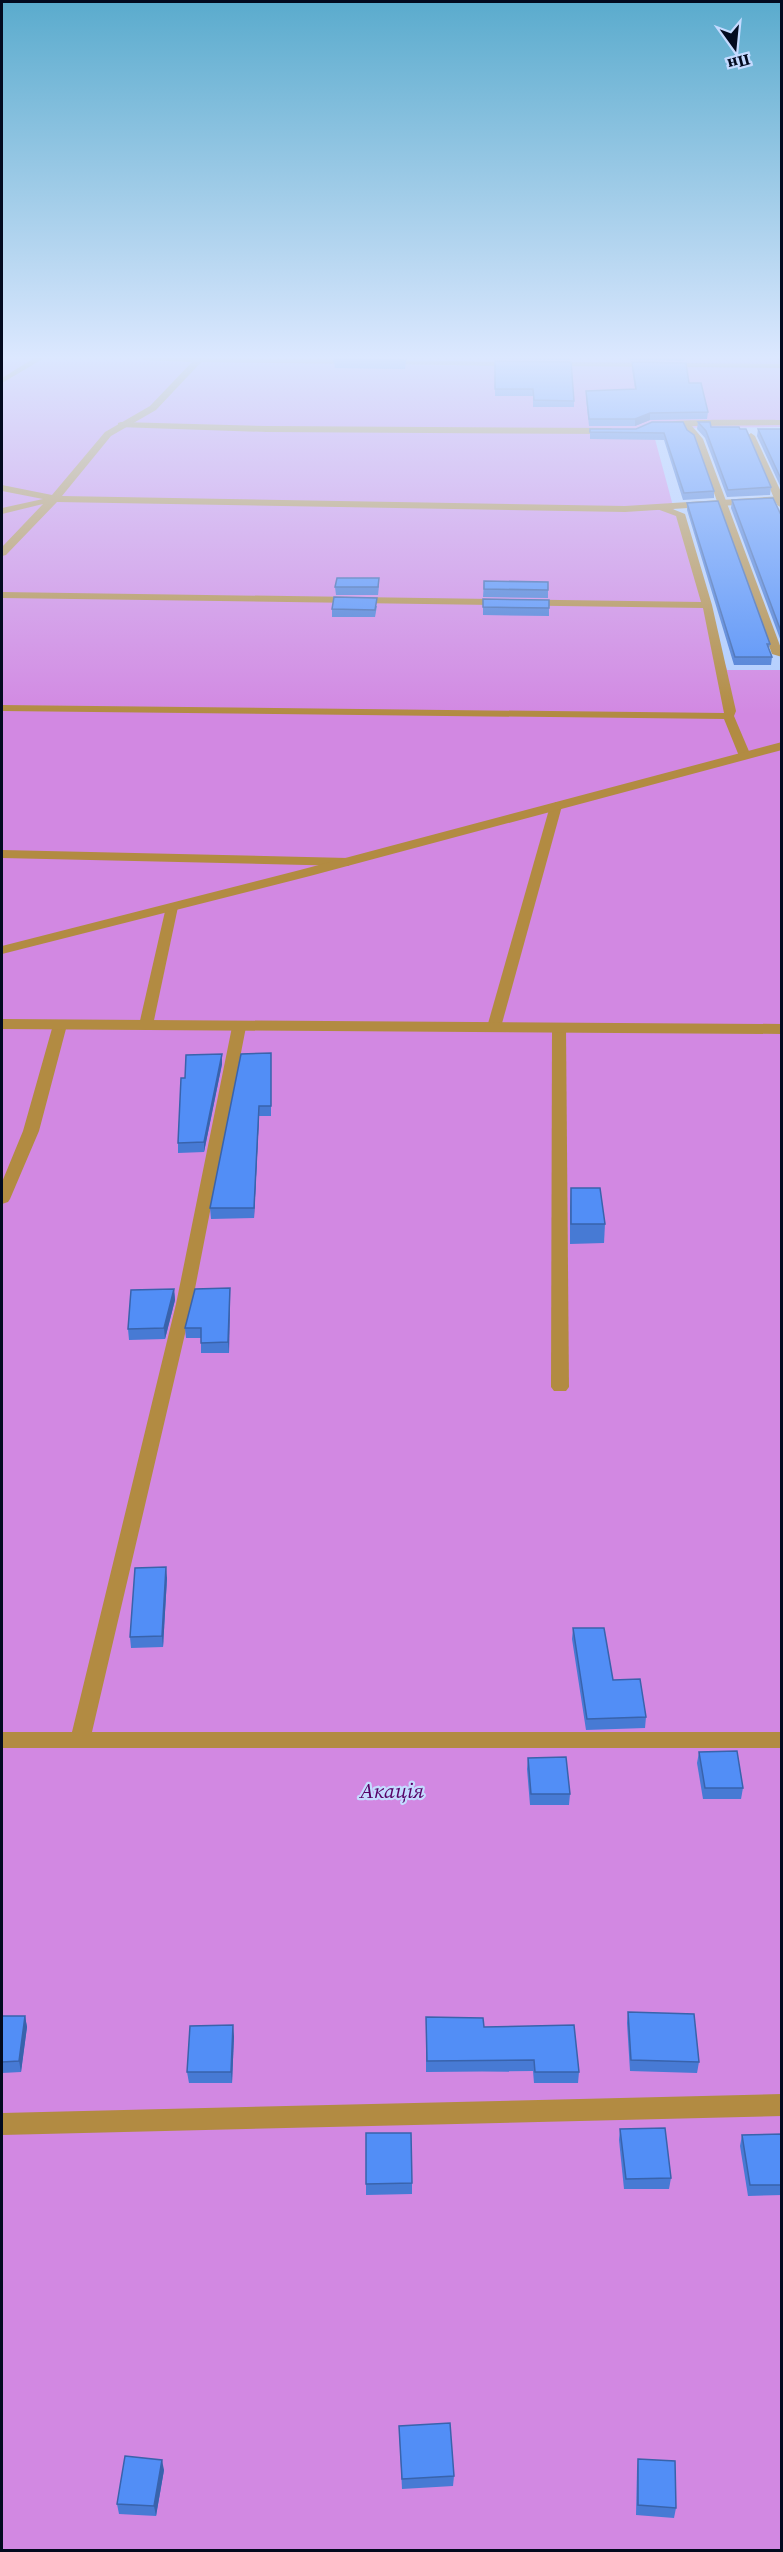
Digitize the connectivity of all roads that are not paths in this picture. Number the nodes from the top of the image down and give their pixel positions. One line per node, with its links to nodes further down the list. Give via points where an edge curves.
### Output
1 (73, 476): 5 (street)
2 (713, 476): 6 (lane)
3 (770, 476): 7 (lane)
4 (2, 488): 5 (street)
5 (54, 499): 8 (street); 9 (street); 10 (street)
6 (722, 501): 7 (street); 8 (street); 13 (lane, via 777,654)
7 (781, 501)
8 (660, 507): 12 (lane, via 681,513)
9 (2, 511)
10 (2, 553)
11 (2, 595): 12 (lane)
12 (707, 605): 15 (lane)
13 (782, 654)
14 (2, 708): 15 (lane)
15 (728, 716): 17 (lane)
16 (782, 746): 17 (street)
17 (745, 756): 18 (street)
18 (556, 806): 20 (street); 27 (lane)
19 (2, 854): 20 (lane)
20 (348, 862): 21 (street)
21 (172, 907): 22 (street); 25 (lane)
22 (2, 950)
23 (2, 1024): 24 (street)
24 (60, 1025): 25 (street); 30 (lane, via 31,1131)
25 (146, 1025): 26 (street)
26 (239, 1027): 27 (street); 33 (lane, via 184,1304)
27 (494, 1027): 28 (street)
28 (559, 1028): 29 (street); 31 (lane)
29 (782, 1029)
30 (2, 1199)
31 (560, 1387)
32 (2, 1740): 33 (lane)
33 (80, 1740): 34 (lane)
34 (782, 1740)
35 (782, 2105): 36 (lane)
36 (2, 2124)

